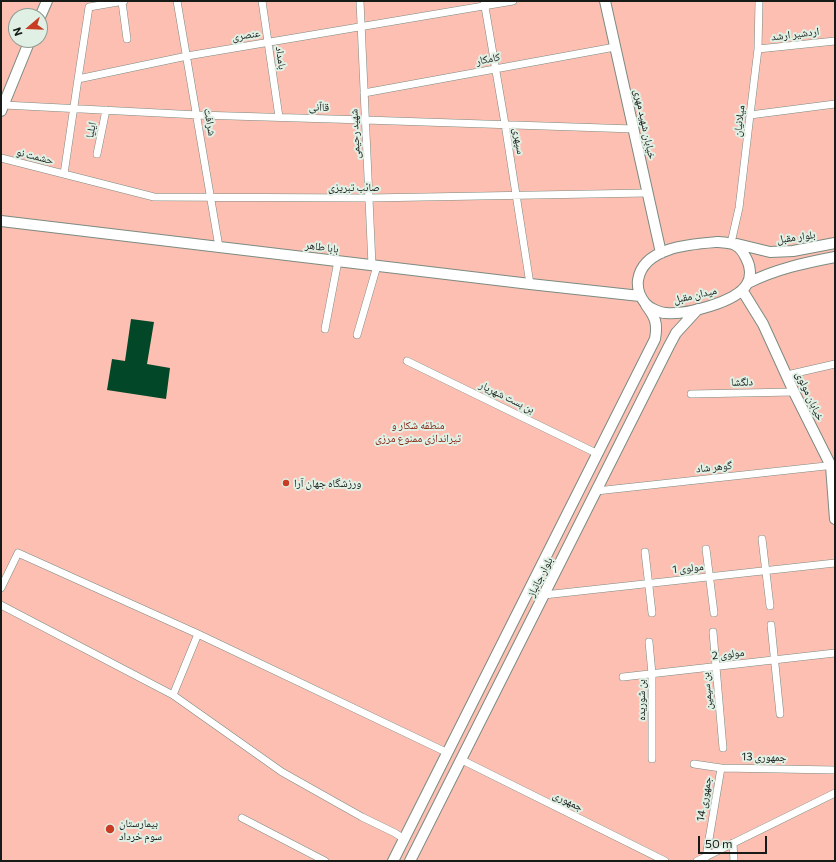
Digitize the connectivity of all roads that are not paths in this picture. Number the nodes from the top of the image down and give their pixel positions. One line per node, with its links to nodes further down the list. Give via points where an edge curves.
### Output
1 (124, 1): 10 (street); 18 (street, via 90,7)
2 (177, 1): 16 (street, شرافت)
3 (262, 1): 12 (street, بامداد)
4 (360, 1): 9 (street, شهید رحیمی)
5 (513, 1): 8 (street, عنصری)
6 (605, 1): 13 (main road, خیابان شهید مهری)
7 (759, 1): 15 (street, میلانیان)
8 (485, 4): 9 (street, عنصری); 17 (street, سپهری)
9 (361, 28): 12 (street, عنصری); 19 (street, شهید رحیمی)
10 (127, 39)
11 (835, 41): 15 (street, اردشیر ارشد)
12 (268, 43): 16 (street, عنصری); 26 (street, بامداد)
13 (615, 47): 17 (street, کامکار); 29 (main road, خیابان شهید مهری)
14 (27, 48): 21 (main road)
15 (758, 50): 24 (street, میلانیان)
16 (187, 56): 18 (street, عنصری); 25 (street, شرافت)
17 (496, 68): 19 (street, کامکار); 28 (street, سپهری)
18 (78, 79): 22 (street)
19 (364, 94): 27 (street, شهید رحیمی)
20 (835, 104): 24 (street)
21 (2, 105): 22 (street, قاآنی)
22 (74, 109): 23 (street, قاآنی); 32 (street)
23 (106, 110): 25 (street, قاآنی); 30 (street, ایلیا)
24 (750, 115): 39 (street, میلانیان)
25 (198, 116): 26 (street, قاآنی); 35 (street, شرافت)
26 (279, 117): 27 (street, قاآنی)
27 (365, 120): 28 (street, قاآنی); 36 (street, شهید رحیمی)
28 (506, 124): 29 (street, قاآنی); 34 (street, سپهری)
29 (634, 129): 33 (main road, خیابان شهید مهری)
30 (97, 154)
31 (1, 158): 32 (street, حشمت نو)
32 (64, 174): 35 (street, صائب تبریزی, via 154,197)
33 (648, 193): 34 (street, صائب تبریزی); 41 (main road, خیابان شهید مهری)
34 (516, 195): 36 (street, صائب تبریزی); 45 (street, سپهری)
35 (211, 198): 36 (street, صائب تبریزی); 40 (street, شرافت)
36 (369, 198): 44 (street, شهید رحیمی)
37 (1, 221): 40 (main road, بابا طاهر)
38 (835, 243): 39 (main road, بلوار مقبل, via 793,251 770,252)
39 (734, 244): 41 (main road, via 696,244); 46 (main road, via 745,254 750,264 750,275)
40 (219, 247): 43 (main road, بابا طاهر)
41 (661, 253): 47 (main road, via 653,257 639,272)
42 (835, 257): 46 (main road, via 772,272)
43 (338, 261): 44 (main road, بابا طاهر); 50 (street)
44 (375, 266): 45 (main road, بابا طاهر); 51 (street, شهید رحیمی)
45 (530, 284): 47 (main road, بابا طاهر)
46 (745, 287): 49 (main road, میدان مقبل, via 732,297); 54 (main road, خیابان مولوی)
47 (640, 296): 48 (main road)
48 (646, 305): 49 (main road, میدان مقبل, via 665,313); 57 (main road, بلوار جانباز, via 654,315 657,327 655,339)
49 (698, 309): 59 (main road, بلوار جانباز, via 676,333)
50 (325, 329)
51 (357, 335)
52 (407, 361): 57 (street, بن بست شهریار)
53 (835, 364): 54 (street)
54 (787, 375): 55 (main road, خیابان مولوی)
55 (794, 392): 56 (street, دلگشا); 58 (main road, خیابان مولوی)
56 (691, 394)
57 (598, 454): 86 (main road, بلوار جانباز)
58 (833, 466): 59 (street, گوهر شاد); 60 (main road, خیابان مولوی)
59 (596, 491): 69 (main road, بلوار جانباز)
60 (835, 519)
61 (762, 540): 65 (street)
62 (706, 549): 66 (street)
63 (645, 552): 67 (street)
64 (835, 563): 65 (street, مولوی 1)
65 (766, 571): 66 (street, مولوی 1); 71 (street)
66 (710, 577): 67 (street, مولوی 1); 73 (street)
67 (648, 584): 69 (street, مولوی 1); 72 (street)
68 (1, 588): 76 (street, via 18,553)
69 (544, 595): 88 (main road, بلوار جانباز)
70 (1, 605): 83 (street)
71 (770, 606)
72 (652, 613)
73 (714, 613)
74 (771, 625): 79 (street)
75 (712, 632): 80 (street, بن سیمین)
76 (198, 634): 83 (street); 86 (street)
77 (648, 642): 81 (street, بن شوریده)
78 (835, 653): 79 (street, مولوی 2)
79 (774, 660): 80 (street, مولوی 2); 84 (street)
80 (716, 667): 81 (street, مولوی 2); 85 (street, بن سیمین)
81 (652, 674): 82 (street, مولوی 2); 87 (street, بن شوریده)
82 (623, 677)
83 (173, 695): 94 (street, via 282,772)
84 (780, 714)
85 (723, 748)
86 (448, 753): 88 (main road); 94 (main road, بلوار جانباز)
87 (652, 759)
88 (462, 760): 99 (main road, بلوار جانباز); 100 (street, جمهوری)
89 (694, 764): 90 (street, جمهوری 13)
90 (721, 768): 91 (street, جمهوری 13); 96 (street, جمهوری 14)
91 (835, 770)
92 (835, 793): 95 (street)
93 (242, 818): 97 (street)
94 (404, 839): 98 (main road, بلوار جانباز)
95 (733, 843): 96 (street); 102 (street)
96 (706, 857): 101 (street)
97 (325, 861)
98 (393, 861)
99 (410, 861)
100 (665, 861)
101 (697, 861)
102 (734, 861)

